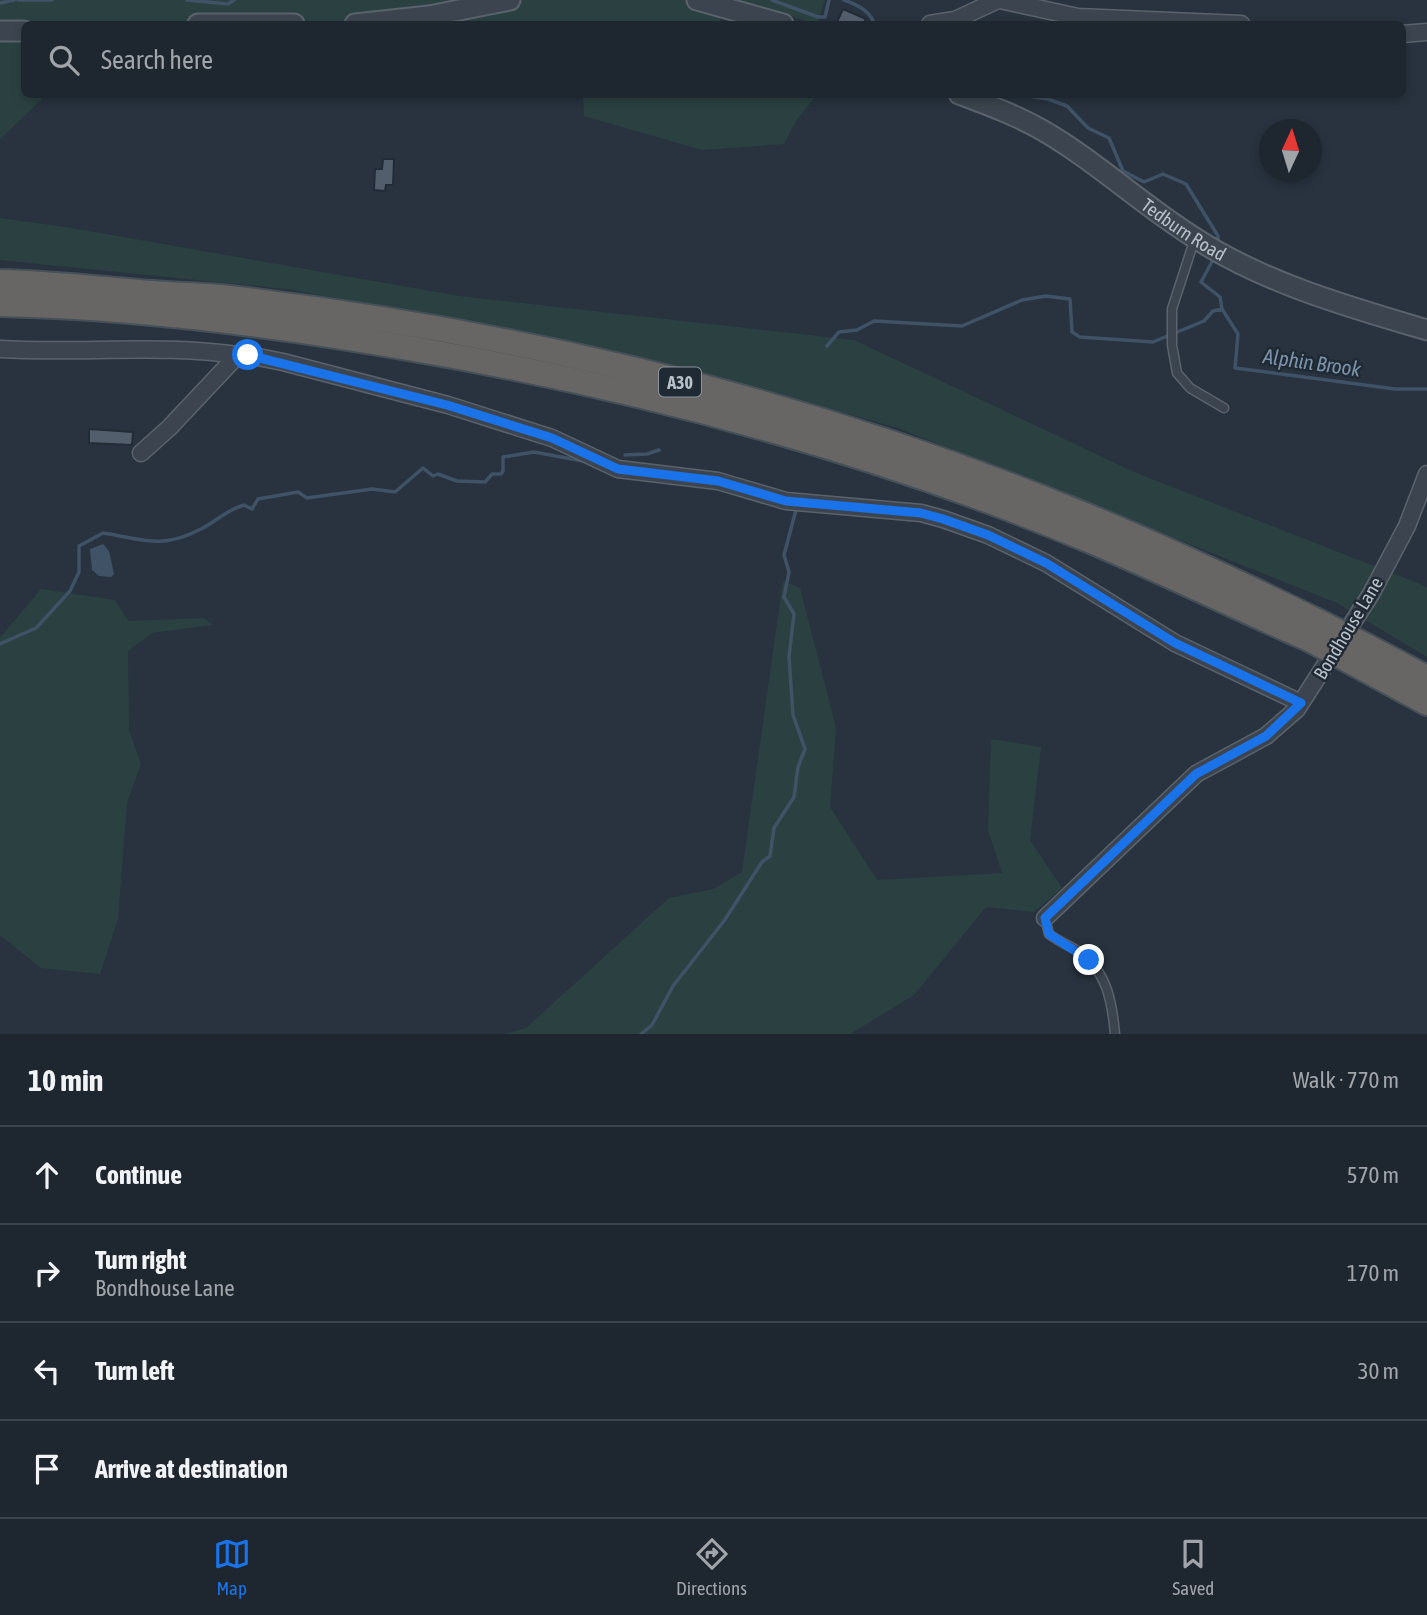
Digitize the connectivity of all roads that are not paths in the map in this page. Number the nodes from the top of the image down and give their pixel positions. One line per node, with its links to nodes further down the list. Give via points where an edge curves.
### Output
1 (510, 0): 4 (street)
2 (697, 0): 5 (street)
3 (999, 0): 6 (street); 7 (street, via 1078,17)
4 (383, 21)
5 (772, 21)
6 (949, 21)
7 (1171, 21)
8 (0, 32): 9 (street)
9 (21, 32)
10 (1427, 32): 11 (street)
11 (1406, 34)
12 (970, 98): 13 (street, Tedburn Road, via 1043,131)
13 (1201, 242): 16 (street, Tedburn Road, via 1332,300); 19 (lane, via 1172,309 1172,345 1177,373 1190,388)
14 (0, 282): 22 (highway, A30, via 216,297 322,310 477,336 692,385 823,422 1062,505 1190,559)
15 (0, 304): 22 (highway, A30, via 158,313 320,332 613,388 785,435 947,488)
16 (1427, 330)
17 (0, 349): 18 (street, via 202,349)
18 (244, 356): 20 (street, via 234,359); 25 (street, via 447,405 552,438 618,469 718,481 786,501 943,519 1046,563 1175,643)
19 (1224, 408)
20 (141, 453)
21 (1427, 474): 25 (street, Bondhouse Lane, via 1407,526 1371,594)
22 (1316, 631): 23 (highway, A30, bridge)
23 (1361, 655): 24 (highway, A30); 26 (highway, A30)
24 (1427, 678)
25 (1301, 703): 27 (street, Bondhouse Lane, via 1266,736 1196,774)
26 (1427, 703)
27 (1045, 918): 28 (lane, via 1049,934 1100,972)
28 (1115, 1034)

